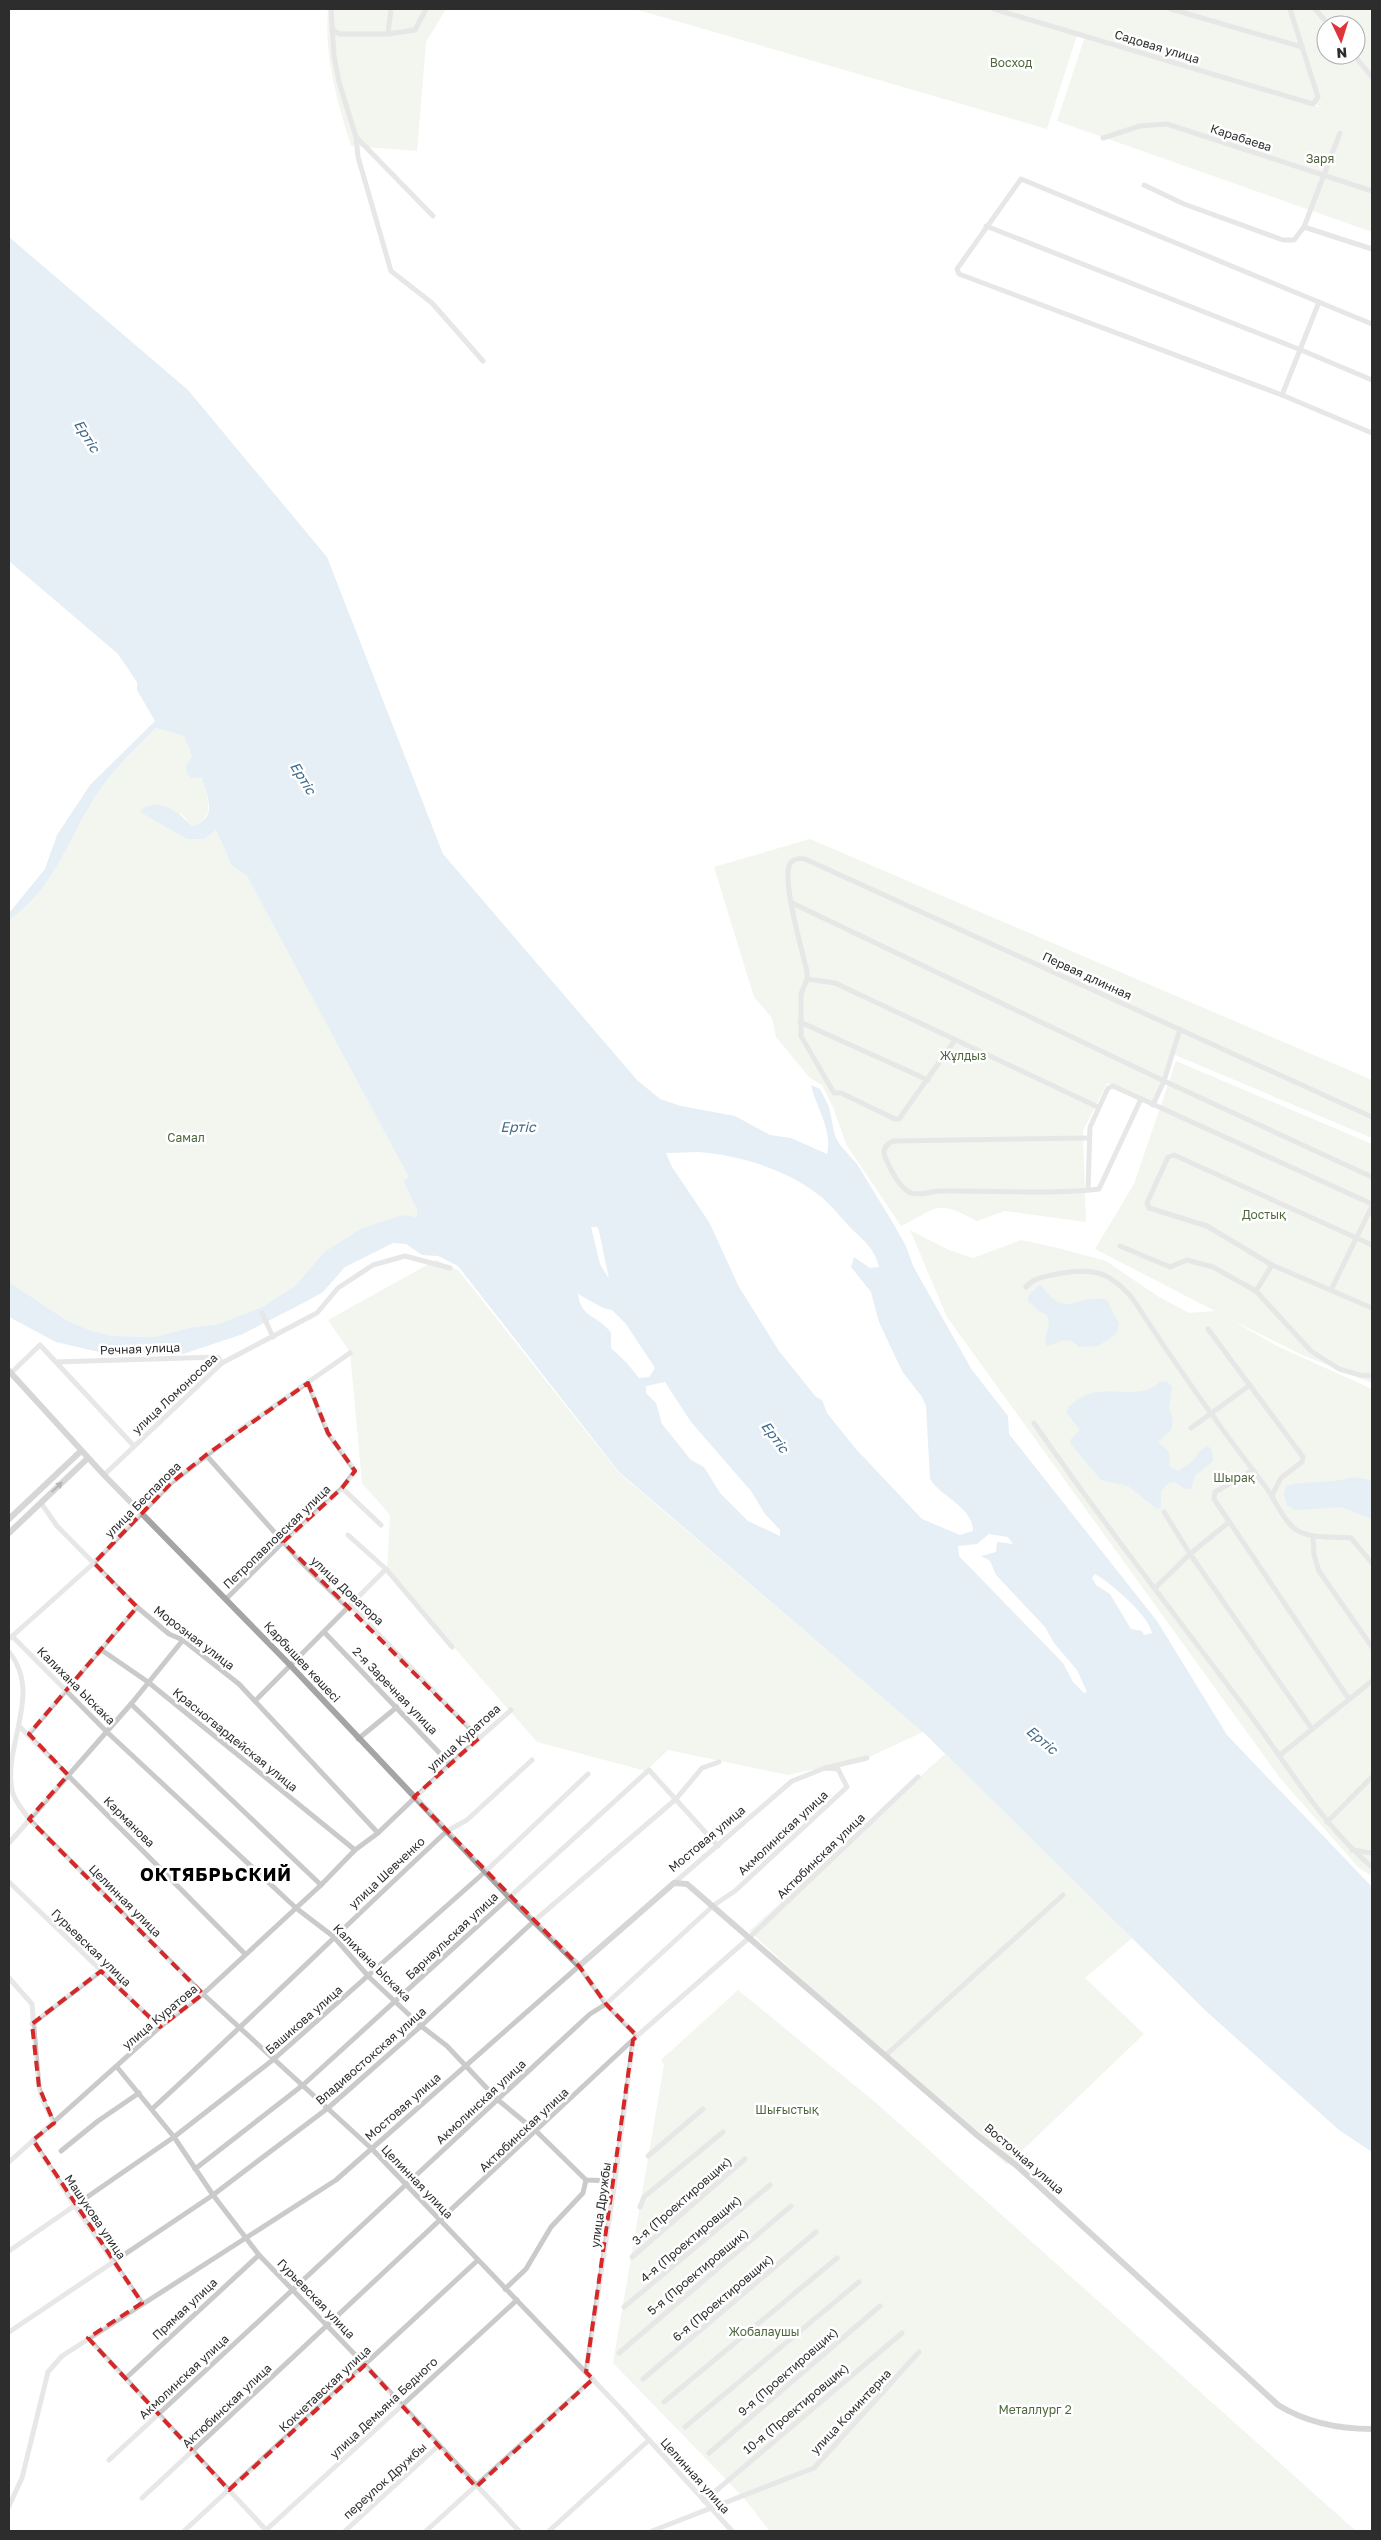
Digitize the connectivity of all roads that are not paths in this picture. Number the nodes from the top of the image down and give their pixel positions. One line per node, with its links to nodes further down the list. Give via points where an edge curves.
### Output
1 (330, 9): 9 (street)
2 (391, 9): 10 (street)
3 (426, 9): 10 (street, via 415,30)
4 (994, 9): 8 (street, Садовая улица)
5 (1022, 9): 8 (street)
6 (1171, 9): 11 (street)
7 (1290, 9): 11 (street)
8 (1020, 16): 11 (street, Садовая улица, via 1313,104 1318,97)
9 (332, 30): 10 (street, via 340,34); 15 (street, via 334,56)
10 (388, 34)
11 (1302, 47)
12 (1362, 65): 13 (street)
13 (1372, 77)
14 (1340, 133): 17 (street)
15 (356, 137): 20 (street); 27 (street, via 358,158 391,271 432,303)
16 (1103, 138): 17 (street, Карабаева, via 1140,126 1167,124)
17 (1324, 176): 19 (street, Карабаева); 22 (street)
18 (1144, 186): 22 (street, via 1283,240 1294,240)
19 (1372, 191)
20 (433, 216)
21 (986, 226): 24 (street, via 1023,180); 26 (street); 29 (street, via 957,269 959,274)
22 (1304, 227): 23 (street)
23 (1372, 249)
24 (1319, 302): 25 (street); 26 (street)
25 (1372, 324)
26 (1301, 350): 28 (street); 29 (street)
27 (483, 361)
28 (1372, 380)
29 (1282, 395): 30 (street)
30 (1372, 433)
31 (792, 903): 32 (street); 34 (street, Первая длинная, via 789,864 805,859); 37 (street)
32 (807, 979): 33 (street, via 801,994); 35 (street, via 835,983)
33 (800, 1022): 36 (street); 36 (street, via 801,1036 834,1093 841,1093 899,1119)
34 (1180, 1029): 37 (street); 41 (street, Первая длинная)
35 (955, 1040): 36 (street); 40 (street)
36 (928, 1080)
37 (1164, 1081): 39 (street); 43 (street)
38 (1141, 1099): 39 (street); 40 (street, via 1113,1086 1108,1088); 44 (street, via 1102,1186)
39 (1153, 1104): 45 (street)
40 (1098, 1106): 42 (street)
41 (1372, 1117)
42 (1088, 1138): 44 (street); 44 (street, via 893,1141 884,1150 895,1175 908,1192 914,1194)
43 (1372, 1177)
44 (1088, 1190)
45 (1372, 1205): 46 (street)
46 (1357, 1238): 47 (street); 49 (street, via 1174,1155 1168,1157 1147,1203 1149,1208 1207,1226); 52 (street)
47 (1372, 1244)
48 (1120, 1246): 53 (street, via 1170,1267 1187,1260 1213,1267)
49 (1272, 1265): 52 (street); 53 (street)
50 (450, 1268): 57 (street, улица Ломоносова, via 405,1256 373,1265 338,1288 317,1313)
51 (1026, 1287): 65 (street, via 1034,1279 1071,1271 1093,1270 1118,1282)
52 (1331, 1290): 54 (street)
53 (1256, 1291): 62 (street, via 1311,1350 1339,1369)
54 (1372, 1308)
55 (262, 1313): 57 (street)
56 (1208, 1329): 64 (street)
57 (273, 1337): 60 (street, улица Ломоносова)
58 (350, 1352): 63 (street, улица Беспалова)
59 (56, 1362): 60 (street, Речная улица, via 218,1357); 61 (street, via 40,1345); 68 (street)
60 (222, 1363): 68 (street, улица Ломоносова)
61 (10, 1372): 69 (main road, Қарбышев көшесі)
62 (1372, 1376)
63 (308, 1383): 70 (street, улица Беспалова); 74 (street, Петропавловская улица, via 328,1432 355,1471)
64 (1250, 1385): 65 (street); 75 (street, via 1303,1457 1302,1462 1281,1478)
65 (1210, 1414): 67 (street); 72 (street)
66 (1034, 1423): 90 (street, via 1081,1492)
67 (1191, 1428)
68 (134, 1446): 73 (street, улица Ломоносова)
69 (81, 1451): 71 (main road, Қарбышев көшесі); 79 (main road)
70 (206, 1455): 77 (street, улица Беспалова); 85 (street, улица Доватора)
71 (88, 1458): 73 (main road, Қарбышев көшесі); 76 (main road, one-way to 71)
72 (1253, 1470): 75 (street); 80 (street, via 1213,1495)
73 (104, 1475): 77 (main road, Қарбышев көшесі)
74 (342, 1488): 81 (street); 85 (street, Петропавловская улица)
75 (1272, 1495): 84 (street, via 1296,1530)
76 (41, 1503): 82 (main road); 87 (street, Морозная улица, via 57,1526)
77 (142, 1512): 87 (street, улица Беспалова); 91 (main road, Қарбышев көшесі)
78 (1164, 1512): 86 (street)
79 (9, 1519)
80 (1229, 1522): 86 (street); 105 (street)
81 (381, 1525)
82 (9, 1533)
83 (348, 1535): 89 (street)
84 (1313, 1536): 88 (street, via 1351,1538); 97 (street, via 1319,1571)
85 (283, 1542): 91 (street, Петропавловская улица); 93 (street, улица Доватора)
86 (1190, 1554): 90 (street); 111 (street)
87 (94, 1563): 92 (street, Морозная улица); 95 (street, улица Беспалова)
88 (1372, 1563)
89 (386, 1569): 93 (street); 98 (street)
90 (1155, 1588): 116 (street)
91 (226, 1599): 101 (main road, Қарбышев көшесі)
92 (137, 1607): 96 (street, Морозная улица, via 169,1634); 99 (street)
93 (348, 1608): 94 (street); 115 (street, улица Доватора, via 352,1607)
94 (325, 1632): 101 (street); 108 (street, 2-я Заречная улица)
95 (11, 1637): 104 (street, Калихана Ыскака)
96 (183, 1640): 103 (street); 106 (street, Морозная улица, via 239,1684)
97 (1372, 1647)
98 (452, 1648)
99 (100, 1649): 103 (street, Красногвардейская улица); 104 (street)
100 (9, 1652): 110 (street, Целинная улица, via 22,1673)
101 (291, 1666): 106 (street); 114 (main road, Қарбышев көшесі)
102 (1372, 1681): 105 (street)
103 (148, 1682): 107 (street); 134 (street, Красногвардейская улица)
104 (65, 1691): 112 (street, Калихана Ыскака); 113 (street)
105 (1350, 1699): 111 (street)
106 (255, 1701): 131 (street, Морозная улица)
107 (131, 1704): 112 (street); 141 (street)
108 (396, 1706): 114 (street); 120 (street, 2-я Заречная улица)
109 (511, 1710): 115 (street, улица Куратова)
110 (19, 1726): 113 (street, Карманова); 128 (street, Целинная улица, via 10,1778 14,1799)
111 (1312, 1729): 116 (street)
112 (107, 1732): 123 (street); 145 (street, Калихана Ыскака)
113 (29, 1734): 123 (street, Карманова)
114 (358, 1738): 126 (main road, Қарбышев көшесі)
115 (480, 1738): 120 (street, улица Куратова)
116 (1280, 1755): 129 (street)
117 (866, 1758): 121 (street, Мостовая улица)
118 (532, 1760): 130 (street, улица Шевченко, via 467,1820)
119 (719, 1762): 127 (street, Владивостокская улица, via 702,1768)
120 (450, 1764): 126 (street, улица Куратова)
121 (825, 1768): 133 (street, Мостовая улица, via 792,1781); 144 (street, Акмолинская улица, via 838,1769 847,1787 735,1891)
122 (588, 1774): 138 (street, Башикова улица)
123 (68, 1775): 128 (street); 149 (street, Карманова)
124 (918, 1777): 148 (street, Актюбинская улица)
125 (1372, 1777): 129 (street)
126 (414, 1797): 130 (main road, Қарбышев көшесі); 131 (street, улица Куратова)
127 (676, 1798): 133 (street); 143 (street, Барнаульская улица, via 649,1770); 146 (street, Владивостокская улица)
128 (29, 1819): 132 (street); 154 (street, Целинная улица)
129 (1328, 1822): 135 (street)
130 (447, 1831): 138 (main road, Қарбышев көшесі); 147 (street, улица Шевченко)
131 (378, 1832): 134 (street, улица Куратова)
132 (9, 1843)
133 (718, 1846): 140 (street, Мостовая улица)
134 (355, 1850): 141 (street, улица Куратова)
135 (1352, 1850): 136 (street); 137 (street)
136 (1372, 1853)
137 (1372, 1867)
138 (486, 1871): 143 (main road, Қарбышев көшесі); 152 (street, Башикова улица)
139 (9, 1882): 151 (street, Гурьевская улица)
140 (674, 1883): 144 (main road, Восточная улица, via 687,1884); 150 (main road, Мостовая улица)
141 (321, 1885): 145 (street, улица Куратова)
142 (1063, 1895): 162 (street)
143 (509, 1897): 146 (main road, Қарбышев көшесі); 155 (street, Барнаульская улица)
144 (714, 1905): 148 (main road, Восточная улица); 156 (street, Акмолинская улица)
145 (296, 1908): 147 (street, Калихана Ыскака); 149 (street, улица Куратова)
146 (534, 1921): 150 (main road, Қарбышев көшесі); 158 (street, Владивостокская улица)
147 (334, 1936): 152 (street, Калихана Ыскака); 160 (street, улица Шевченко)
148 (750, 1937): 161 (street, Актюбинская улица); 162 (main road, Восточная улица)
149 (245, 1954): 154 (street, улица Куратова)
150 (579, 1966): 156 (street); 165 (street, Мостовая улица)
151 (101, 1971): 157 (street); 159 (street, Гурьевская улица)
152 (368, 1977): 155 (street, Калихана Ыскака); 163 (street, Башикова улица)
153 (9, 1978): 157 (street, via 32,2004)
154 (203, 1994): 159 (street, улица Куратова); 160 (street, Целинная улица)
155 (395, 2001): 158 (street, Калихана Ыскака); 166 (street, Барнаульская улица)
156 (606, 2004): 161 (street); 168 (street, Акмолинская улица, via 590,2014)
157 (32, 2024): 172 (street, via 39,2087)
158 (421, 2026): 165 (street, Калихана Ыскака); 169 (street, Владивостокская улица)
159 (160, 2027): 164 (street, улица Куратова)
160 (240, 2029): 163 (street, Целинная улица); 171 (street, улица Шевченко)
161 (635, 2038): 173 (street, Актюбинская улица); 184 (street, улица Дружбы)
162 (886, 2055): 222 (main road, Восточная улица, via 1016,2165 1278,2405 1310,2421)
163 (274, 2059): 166 (street, Целинная улица); 175 (street, Башикова улица)
164 (117, 2066): 167 (street, Гурьевская улица); 172 (street, улица Куратова)
165 (466, 2066): 168 (street, Калихана Ыскака); 177 (street, Мостовая улица)
166 (304, 2085): 169 (street, Целинная улица); 182 (street, Барнаульская улица)
167 (139, 2092): 171 (street, Гурьевская улица); 178 (street)
168 (498, 2100): 173 (street, Калихана Ыскака); 185 (street, Акмолинская улица)
169 (328, 2108): 177 (street, Целинная улица); 187 (street, Владивостокская улица)
170 (703, 2109): 179 (street)
171 (152, 2110): 175 (street, Гурьевская улица)
172 (54, 2123): 176 (street, улица Куратова)
173 (537, 2132): 183 (street, Калихана Ыскака); 191 (street, Актюбинская улица)
174 (723, 2132): 190 (street, via 644,2196)
175 (174, 2137): 182 (street, Гурьевская улица); 188 (street, Башикова улица)
176 (33, 2140): 181 (street, улица Куратова); 188 (street, Машукова улица)
177 (372, 2149): 185 (street, Целинная улица); 193 (street, Мостовая улица, via 336,2180)
178 (61, 2152)
179 (648, 2156)
180 (745, 2160): 196 (street, 3-я (Проектировщик))
181 (9, 2162)
182 (195, 2170): 187 (street, Гурьевская улица)
183 (586, 2180): 184 (street); 202 (street, via 583,2193 551,2227 526,2268)
184 (615, 2181): 214 (street, улица Дружбы)
185 (406, 2185): 191 (street, Целинная улица); 201 (street, Акмолинская улица)
186 (770, 2185): 206 (street, 4-я (Проектировщик))
187 (212, 2195): 193 (street, Гурьевская улица); 199 (street, Владивостокская улица)
188 (74, 2206): 194 (street, Башикова улица); 199 (street, Машукова улица)
189 (791, 2206): 212 (street, 5-я (Проектировщик))
190 (640, 2207)
191 (441, 2222): 198 (street, Целинная улица); 207 (street, Актюбинская улица)
192 (816, 2232): 217 (street, 6-я (Проектировщик))
193 (245, 2238): 195 (street, Гурьевская улица); 204 (street, Мостовая улица)
194 (9, 2251)
195 (259, 2255): 201 (street, Гурьевская улица); 215 (street, Прямая улица)
196 (632, 2257)
197 (837, 2258): 218 (street)
198 (478, 2260): 202 (street, Целинная улица); 213 (street, Кокчетавская улица)
199 (112, 2262): 204 (street, Машукова улица); 208 (street, Владивостокская улица)
200 (859, 2282): 221 (street)
201 (293, 2289): 207 (street, Гурьевская улица); 220 (street, Акмолинская улица)
202 (505, 2289): 203 (street, Целинная улица)
203 (517, 2300): 214 (street, Целинная улица); 219 (street, улица Демьяна Бедного)
204 (142, 2303): 210 (street, Мостовая улица)
205 (880, 2306): 226 (street, 9-я (Проектировщик))
206 (624, 2307)
207 (328, 2326): 213 (street, Гурьевская улица); 225 (street, Актюбинская улица)
208 (9, 2332)
209 (902, 2333): 231 (street, 10-я (Проектировщик))
210 (88, 2338): 215 (street); 232 (street, Мостовая улица, via 62,2356 48,2372 22,2478)
211 (919, 2352): 233 (street, улица Коминтерна, via 814,2468)
212 (619, 2353)
213 (365, 2365): 219 (street, Гурьевская улица); 229 (street, Кокчетавская улица)
214 (586, 2372): 216 (street, Целинная улица)
215 (126, 2378): 220 (street)
216 (592, 2379): 223 (street, Целинная улица); 228 (street)
217 (643, 2379)
218 (664, 2402)
219 (402, 2406): 224 (street, Гурьевская улица); 235 (street, улица Демьяна Бедного)
220 (159, 2414): 225 (street); 227 (street, Акмолинская улица)
221 (685, 2428)
222 (1371, 2429)
223 (649, 2440): 231 (street, Целинная улица); 239 (street)
224 (438, 2446): 228 (street, Гурьевская улица); 236 (street, переулок Дружбы)
225 (193, 2451): 229 (street); 230 (street, Актюбинская улица)
226 (709, 2453)
227 (109, 2460)
228 (476, 2486): 237 (street); 238 (street, Гурьевская улица)
229 (229, 2490): 234 (street, Кокчетавская улица); 235 (street)
230 (142, 2498)
231 (704, 2501): 233 (street, Целинная улица)
232 (9, 2506)
233 (709, 2507): 240 (street, улица Коминтерна); 241 (street, Целинная улица)
234 (184, 2531)
235 (266, 2531)
236 (345, 2531)
237 (426, 2531)
238 (519, 2531)
239 (549, 2531)
240 (652, 2531)
241 (732, 2531)

